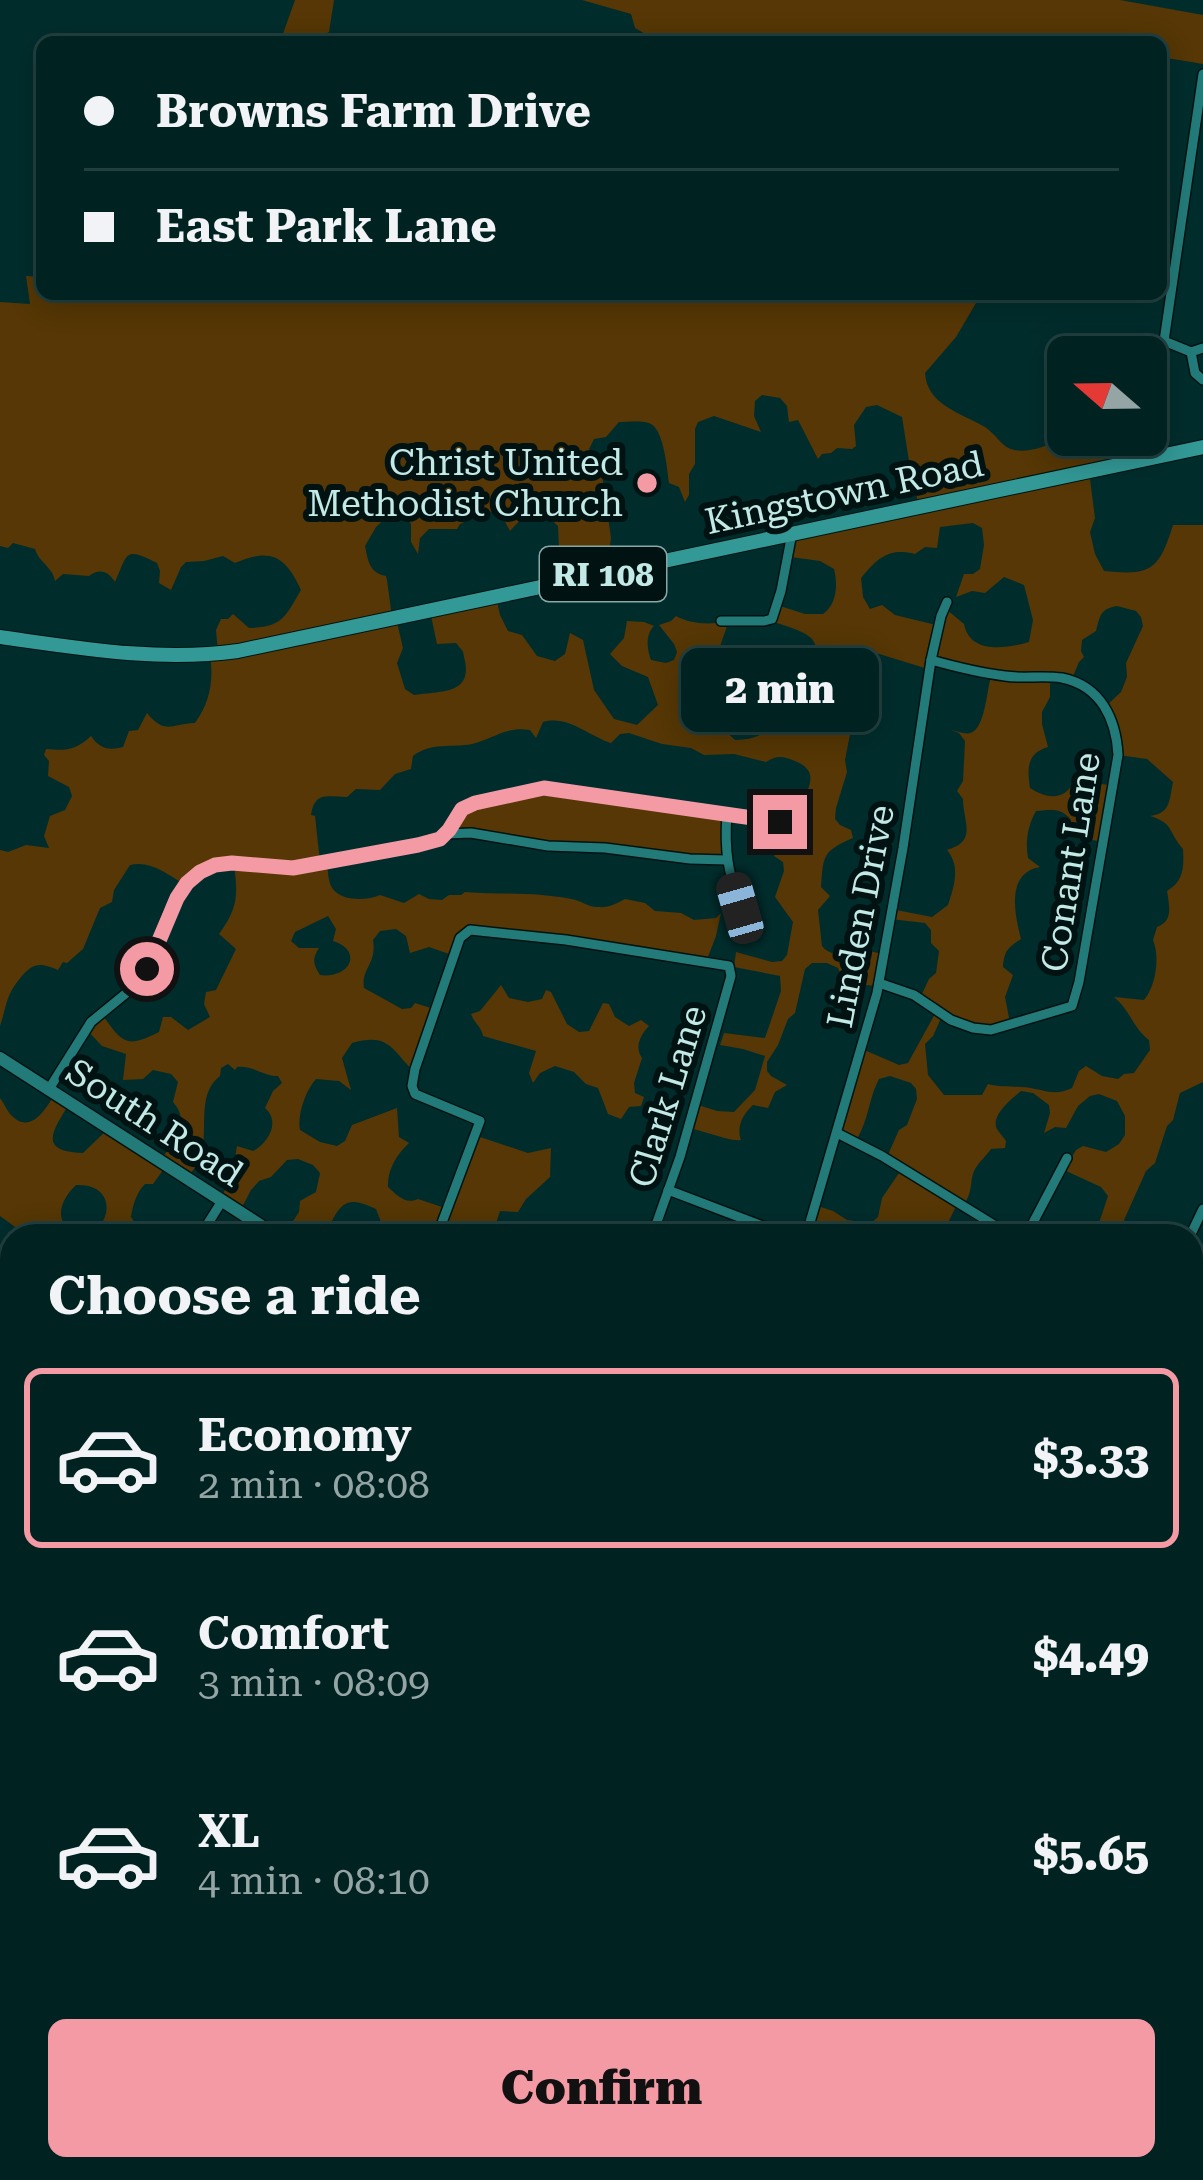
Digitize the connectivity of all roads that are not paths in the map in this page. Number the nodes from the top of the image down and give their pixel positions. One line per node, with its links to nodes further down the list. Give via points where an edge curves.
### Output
1 (1203, 74): 3 (street, via 1164,341)
2 (1203, 348): 3 (street)
3 (1191, 352): 4 (street)
4 (1203, 380)
5 (1203, 447): 6 (main road, Kingstown Road / RI 108)
6 (792, 533): 8 (street, via 772,619); 9 (main road, Kingstown Road / RI 108, via 219,653 159,656)
7 (947, 602): 10 (street, Linden Drive)
8 (721, 621)
9 (0, 637)
10 (931, 660): 16 (street, Linden Drive); 16 (street, Conant Lane, via 1079,685 1112,717 1118,755 1072,1006 973,1028)
11 (727, 814): 12 (street); 13 (street, via 544,788 462,809); 14 (street)
12 (780, 822)
13 (446, 834): 14 (street); 18 (street, via 293,868 232,863 200,872 177,898 147,969 91,1022)
14 (726, 860): 15 (street)
15 (740, 908)
16 (879, 983): 19 (street, Linden Drive)
17 (0, 1058): 18 (street, South Road)
18 (49, 1088): 22 (street, South Road)
19 (837, 1133): 28 (street, Linden Drive); 29 (street)
20 (1067, 1158): 30 (street)
21 (668, 1190): 25 (street, Clark Lane, via 729,966 470,929 460,938 412,1086 480,1121); 26 (street, Clark Lane); 27 (street)
22 (222, 1201): 23 (street); 24 (street, South Road)
23 (208, 1224)
24 (258, 1224)
25 (441, 1224)
26 (656, 1224)
27 (757, 1224)
28 (810, 1224)
29 (992, 1224)
30 (1033, 1224)

